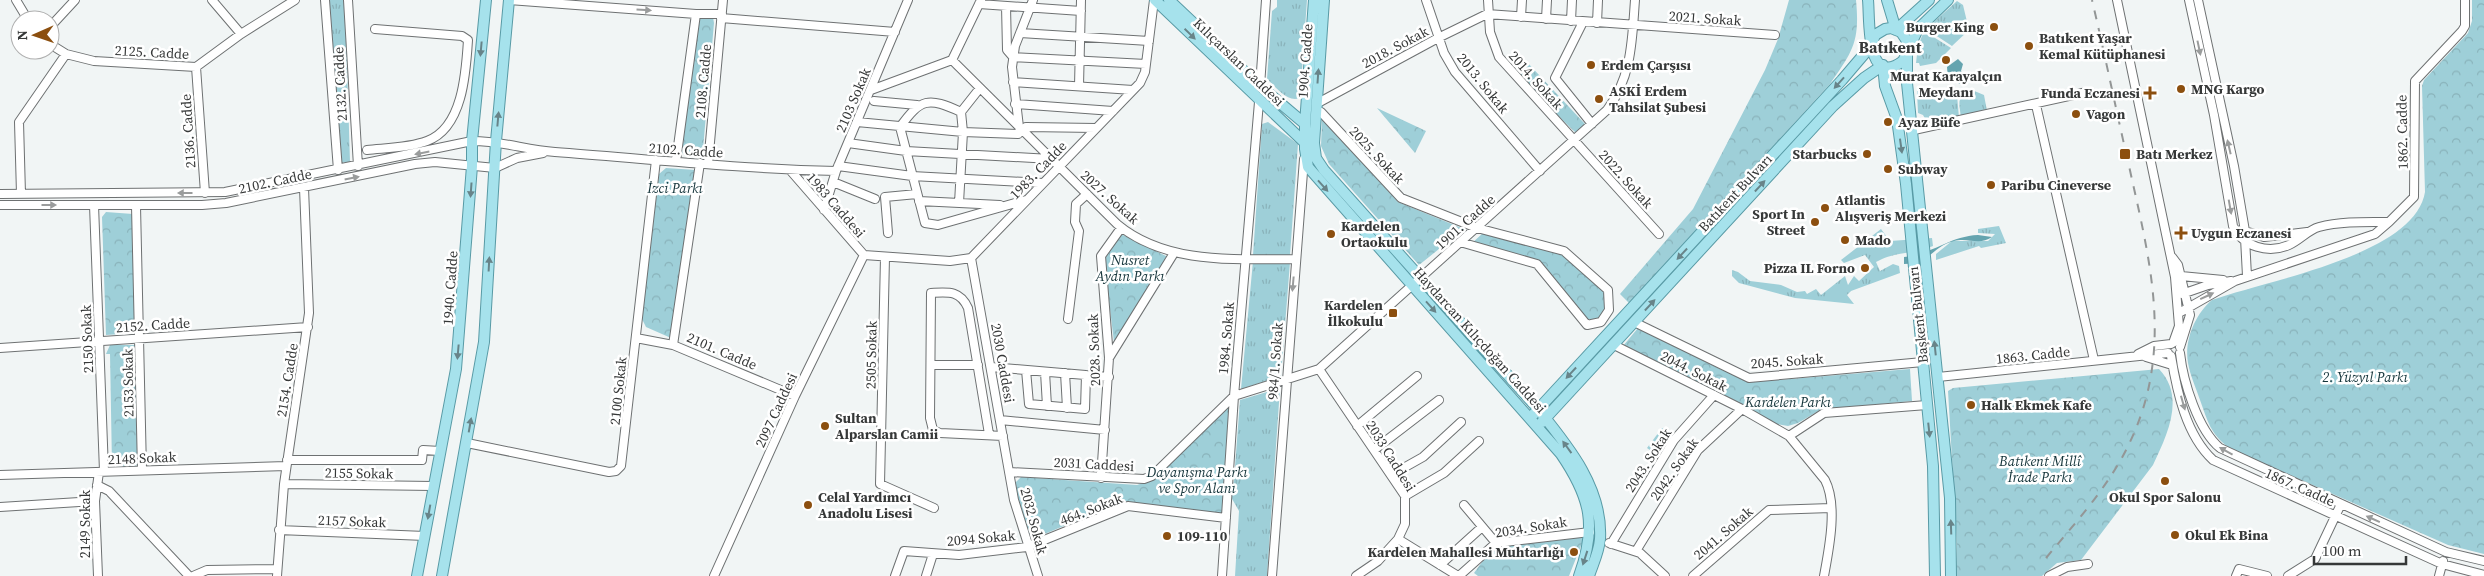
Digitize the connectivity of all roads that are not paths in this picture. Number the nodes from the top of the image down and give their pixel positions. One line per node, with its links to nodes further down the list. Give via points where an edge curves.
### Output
1 (75, 0): 38 (street)
2 (212, 0): 50 (street)
3 (325, 0): 108 (street)
4 (348, 0): 103 (street, 2132. Cadde)
5 (486, 0): 88 (main road, 1940. Cadde, one-way to 88)
6 (509, 0): 32 (street); 89 (main road, one-way to 6)
7 (723, 0): 39 (street, 2108. Cadde)
8 (908, 0): 48 (street, 2103 Sokak)
9 (1081, 0): 35 (street)
10 (1154, 0): 54 (street, 1983. Cadde); 73 (main road, Kılıçarslan Caddesi, one-way to 73)
11 (1169, 0): 67 (main road, Kılıçarslan Caddesi)
12 (1266, 0): 67 (street)
13 (1314, 0): 81 (main road, 1904. Cadde)
14 (1324, 0): 77 (main road, 1904. Cadde, one-way to 14)
15 (1426, 0): 53 (street, 2013. Sokak)
16 (1488, 0): 37 (street, 2014. Sokak)
17 (1522, 0): 40 (street)
18 (1547, 0): 41 (street)
19 (1572, 0): 42 (street)
20 (1598, 0): 44 (street)
21 (1634, 0): 45 (street, 1901. Cadde)
22 (1868, 0): 55 (main road)
23 (1887, 0): 47 (main road)
24 (1929, 0): 47 (main road, Batıkent Bulvarı)
25 (1948, 0): 57 (main road, Batıkent Bulvarı, via 1918,28)
26 (2117, 0): 140 (street)
27 (2189, 0): 136 (street, one-way to 136, via 2214,115 2233,226 2236,234)
28 (2198, 0): 132 (street, one-way to 28)
29 (2465, 0): 129 (street, 1862. Cadde, via 2465,26 2462,31 2415,81 2416,194)
30 (980, 1): 34 (street); 60 (street)
31 (290, 2): 50 (street, 2125. Cadde)
32 (591, 3): 36 (street, one-way to 36)
33 (1032, 4): 34 (street); 35 (street); 49 (street)
34 (1006, 6): 59 (street, via 1007,50)
35 (1080, 10): 52 (street)
36 (696, 14): 39 (street); 101 (street)
37 (1487, 14): 40 (street, 2021. Sokak); 53 (street, 2018. Sokak); 90 (street, 2014. Sokak, via 1492,43 1499,57)
38 (60, 16)
39 (722, 16): 48 (street); 102 (street, 2108. Cadde)
40 (1521, 17): 41 (street, 2021. Sokak)
41 (1546, 19): 42 (street, 2021. Sokak)
42 (1571, 21): 43 (street, 2021. Sokak)
43 (1583, 22): 44 (street, 2021. Sokak); 82 (street, via 1555,78)
44 (1597, 23): 45 (street, 2021. Sokak)
45 (1633, 26): 51 (street, 2021. Sokak); 82 (street, 1901. Cadde, via 1631,53 1622,87 1607,110)
46 (375, 28): 92 (street, via 462,36 468,40 458,102 450,122 436,137 426,142)
47 (1896, 30): 55 (main road, Batıkent Bulvarı, via 1880,31); 57 (main road, via 1907,40)
48 (895, 32): 69 (street, 2103 Sokak)
49 (1020, 33): 52 (street); 59 (street)
50 (241, 34): 64 (street, 2125. Cadde)
51 (1775, 35)
52 (1080, 37): 54 (street); 61 (street)
53 (1438, 38): 77 (street, 2018. Sokak); 110 (street, 2013. Sokak, via 1448,62 1461,80)
54 (1148, 41): 62 (street, 1983. Cadde)
55 (1871, 46): 63 (main road, via 1874,57); 156 (main road, Batıkent Bulvarı, one-way to 156)
56 (60, 50): 58 (street, 2125. Cadde)
57 (1908, 51): 63 (main road, Batıkent Bulvarı, via 1899,64); 86 (main road, Başkent Bulvarı)
58 (66, 54): 64 (street, 2125. Cadde, via 94,61); 118 (street, via 18,122)
59 (1013, 57): 61 (street); 65 (street)
60 (952, 60): 68 (street, 2027. Sokak); 69 (street)
61 (1080, 61): 62 (street); 66 (street)
62 (1146, 64): 70 (street, 1983. Cadde, via 1143,78)
63 (1882, 65): 154 (main road, Batıkent Bulvarı, one-way to 63, via 1833,106); 168 (main road, Başkent Bulvarı, one-way to 168, via 1885,86 1897,119 1906,184)
64 (196, 67): 116 (street, 2136. Cadde)
65 (1013, 82): 66 (street); 74 (street)
66 (1079, 86): 70 (street)
67 (1260, 86): 81 (main road, Kılıçarslan Caddesi)
68 (980, 88): 79 (street); 85 (street, 2027. Sokak)
69 (871, 90): 80 (street, 2103 Sokak)
70 (1133, 90): 78 (street, 1983. Cadde)
71 (2087, 92): 76 (street)
72 (874, 101): 75 (street)
73 (1260, 102): 93 (main road, Kılıçarslan Caddesi); 143 (street, 1984. Sokak)
74 (1015, 104): 78 (street); 85 (street)
75 (917, 105): 79 (street, via 935,103); 83 (street)
76 (2036, 105): 86 (street); 167 (street)
77 (1319, 108): 81 (main road, 1904. Cadde); 131 (street, 2025. Sokak, via 1398,196)
78 (1113, 111): 84 (street, 1983. Cadde)
79 (961, 112): 87 (street)
80 (857, 122): 83 (street); 91 (street, 2103 Sokak)
81 (1310, 124): 93 (main road)
82 (1592, 124): 90 (street, 1901. Cadde)
83 (900, 127): 87 (street); 95 (street)
84 (1096, 128): 85 (street); 105 (street, 1983. Cadde)
85 (1021, 129): 87 (street); 99 (street, 2027. Sokak)
86 (1914, 130): 180 (main road, Başkent Bulvarı, one-way to 86)
87 (963, 132): 97 (street)
88 (472, 141): 89 (street, 2102. Cadde); 98 (street, 2102. Cadde, one-way to 98); 104 (main road, 1940. Cadde)
89 (496, 141): 96 (street, 2102. Cadde); 106 (main road)
90 (1574, 141): 110 (street, 1901. Cadde); 135 (street, 2022. Sokak)
91 (848, 143): 95 (street); 107 (street, 2103 Sokak)
92 (404, 145): 94 (street); 98 (street)
93 (1308, 145): 144 (street, 984/1. Sokak); 147 (main road, Haydarcan Kılıçdoğan Caddesi, via 1321,166); 149 (main road, Haydarcan Kılıçdoğan Caddesi, one-way to 149, via 1306,161 1313,174)
94 (366, 150)
95 (906, 151): 97 (street); 111 (street)
96 (550, 152): 100 (street, 2102. Cadde); 106 (street, 2102. Cadde, via 517,158)
97 (962, 155): 99 (street); 112 (street)
98 (405, 156): 103 (street, 2102. Cadde)
99 (1051, 159): 105 (street, 2027. Sokak)
100 (656, 160): 101 (street, 2102. Cadde); 157 (street, 2100 Sokak)
101 (676, 162): 102 (street, 2102. Cadde)
102 (704, 164): 109 (street, 2102. Cadde); 160 (street, 2108. Cadde)
103 (358, 166): 108 (street, 2102. Cadde)
104 (472, 166): 106 (street, 2102. Cadde); 115 (street, 2102. Cadde, one-way to 104, via 425,163); 203 (main road, 1940. Cadde, one-way to 203, via 456,369)
105 (1059, 167): 114 (street, 1983. Cadde); 119 (street, 2027. Sokak)
106 (495, 168): 201 (main road, one-way to 106, via 484,342)
107 (837, 169): 109 (street, 2102. Cadde); 111 (street, 2102. Cadde); 113 (street, 2103 Sokak)
108 (338, 170): 116 (street, 2102. Cadde)
109 (790, 170): 128 (street, 1983 Caddesi)
110 (1540, 171): 131 (street, 1901. Cadde)
111 (912, 176): 112 (street, 2102. Cadde); 120 (street)
112 (961, 180): 114 (street, 2102. Cadde); 123 (street)
113 (833, 182): 121 (street); 128 (street, 2103 Sokak)
114 (1044, 183): 122 (street, 1983. Cadde)
115 (304, 188): 126 (street, 2102. Cadde, via 226,203); 155 (street, 2154. Cadde, via 310,292)
116 (205, 193): 118 (street, 2102. Cadde, one-way to 118)
117 (0, 194): 118 (street, 2102. Cadde)
118 (21, 194)
119 (1086, 194): 130 (street, 2027. Sokak); 153 (street, via 1076,204 1075,222 1079,232)
120 (918, 197): 123 (street); 127 (street, via 924,221 934,225); 134 (street, via 885,197)
121 (874, 199)
122 (1028, 199): 127 (street); 142 (street, 1983. Cadde)
123 (959, 203): 127 (street)
124 (0, 204): 125 (street, 2102. Cadde, one-way to 125)
125 (94, 205): 126 (street, 2102. Cadde); 159 (street, 2150 Sokak)
126 (136, 206): 158 (street, 2153 Sokak)
127 (1007, 206)
128 (824, 210): 139 (street, 1983 Caddesi)
129 (2389, 222): 133 (street, via 2331,225); 146 (street, 1862. Cadde, via 2376,234)
130 (1121, 228): 138 (street, 2027. Sokak); 166 (street, 2028. Sokak, via 1101,256)
131 (1477, 228): 137 (street, 1901. Cadde); 137 (street, 2025. Sokak, via 1564,251 1608,290 1609,310 1604,319 1594,324 1585,323 1537,264)
132 (2245, 232): 133 (street, via 2264,237); 136 (street)
133 (2309, 232): 136 (street, via 2277,248 2252,246)
134 (888, 233)
135 (1659, 234)
136 (2245, 241): 146 (street)
137 (1460, 242): 147 (street, 1901. Cadde)
138 (1174, 253): 143 (street, 2027. Sokak); 166 (street)
139 (864, 255): 141 (street); 183 (street, 2097 Caddesi)
140 (2170, 256): 145 (street, via 2178,265); 150 (street)
141 (885, 257): 142 (street, via 957,262); 219 (street, 2505 Sokak, via 880,484)
142 (971, 258): 172 (street, 2030 Caddesi)
143 (1245, 259): 144 (street, 2027. Sokak); 184 (street, 1984. Sokak)
144 (1295, 259): 181 (street, 984/1. Sokak, one-way to 181)
145 (2181, 276): 148 (street); 150 (street)
146 (2247, 276): 148 (street, 1862. Cadde)
147 (1420, 278): 149 (street, 1901. Cadde); 189 (main road, Haydarcan Kılıçdoğan Caddesi)
148 (2235, 281): 150 (street, via 2208,285); 151 (street, one-way to 148)
149 (1412, 286): 173 (street, 1901. Cadde); 191 (main road, Haydarcan Kılıçdoğan Caddesi, one-way to 191)
150 (2181, 295): 151 (street); 152 (street)
151 (2189, 306): 152 (street); 162 (street, via 2190,315)
152 (2179, 313): 162 (street)
153 (1068, 319)
154 (1634, 322): 161 (main road, Batıkent Bulvarı); 168 (street, 2045. Sokak, via 1749,378)
155 (308, 327): 158 (street, 2152. Cadde); 204 (street, 2154. Cadde)
156 (1605, 337): 161 (main road); 189 (main road, Batıkent Bulvarı, one-way to 189)
157 (636, 338): 160 (street, 2101. Cadde); 201 (street, 2100 Sokak, via 622,462 616,471)
158 (140, 339): 159 (street, 2152. Cadde); 205 (street, 2153 Sokak)
159 (99, 341): 163 (street, 2152. Cadde); 206 (street, 2150 Sokak)
160 (673, 344): 183 (street, 2101. Cadde)
161 (1614, 345): 182 (street, 2044. Sokak); 194 (main road, Batıkent Bulvarı)
162 (2176, 347): 164 (street); 164 (street, via 2178,356); 165 (street, via 2154,346); 216 (street, 1867. Cadde, one-way to 162, via 2227,452 2213,442 2201,423)
163 (0, 348)
164 (2170, 354): 165 (street); 171 (street, 1867. Cadde)
165 (2132, 357): 167 (street, 1863. Cadde); 171 (street, via 2146,357)
166 (1109, 358): 179 (street, 2028. Sokak)
167 (2094, 360): 180 (street, 1863. Cadde)
168 (1923, 362): 186 (main road, Başkent Bulvarı)
169 (931, 365): 170 (street); 170 (street, via 931,293 950,292 964,298 968,308); 197 (street, via 930,418 933,430)
170 (978, 365): 197 (street)
171 (2172, 365): 221 (street, 1867. Cadde, one-way to 221, via 2190,427 2197,442 2213,460)
172 (991, 367): 174 (street); 192 (street, 2030 Caddesi)
173 (1319, 369): 181 (street, 1901. Cadde); 195 (street, 2033 Caddesi)
174 (1026, 370): 175 (street); 187 (street, via 1029,404)
175 (1045, 372): 176 (street); 187 (street)
176 (1065, 373): 177 (street); 188 (street)
177 (1086, 375): 179 (street); 188 (street, via 1085,409)
178 (1417, 376): 195 (street)
179 (1109, 377): 196 (street, 2028. Sokak)
180 (1938, 378): 258 (main road, Başkent Bulvarı, one-way to 180, via 1950,498)
181 (1285, 380): 184 (street, 1901. Cadde); 249 (street, 984/1. Sokak)
182 (1714, 395): 190 (street, 2044. Sokak); 229 (street, 2043. Sokak, via 1674,440)
183 (795, 396): 244 (street, 2097 Caddesi)
184 (1234, 396): 210 (street, 2031 Caddesi, via 1152,476 1144,480); 222 (street, 1984. Sokak)
185 (1440, 400): 202 (street)
186 (1927, 405): 199 (street, via 1824,413); 257 (main road, Başkent Bulvarı, one-way to 257, via 1933,466)
187 (1047, 406): 188 (street)
188 (1066, 408)
189 (1538, 409): 191 (main road, Batıkent Bulvarı); 194 (main road, Haydarcan Kılıçdoğan Caddesi)
190 (1742, 409): 199 (street, 2044. Sokak); 231 (street, 2042. Sokak, via 1698,450)
191 (1531, 417): 194 (main road, Haydarcan Kılıçdoğan Caddesi)
192 (1000, 420): 196 (street); 198 (street, 2030 Caddesi)
193 (1461, 422): 209 (street, via 1423,457)
194 (1542, 422): 226 (main road, Haydarcan Kılıçdoğan Caddesi, via 1571,451 1589,484 1598,512)
195 (1357, 426): 202 (street, 2033 Caddesi)
196 (1105, 430): 210 (street, 2028. Sokak)
197 (989, 434): 198 (street)
198 (1003, 436): 207 (street, 2030 Caddesi)
199 (1789, 436): 220 (street, via 1825,480)
200 (1479, 441): 214 (street, via 1444,473)
201 (467, 443): 243 (main road)
202 (1374, 450): 209 (street, 2033 Caddesi)
203 (440, 451): 204 (street, 2148 Sokak, via 423,450 422,460); 213 (main road, 1940. Cadde)
204 (286, 463): 205 (street, 2148 Sokak); 211 (street, 2154. Cadde)
205 (142, 470): 206 (street, 2148 Sokak)
206 (102, 472): 208 (street, 2148 Sokak); 212 (street, 2149 Sokak)
207 (1009, 472): 210 (street, 2031 Caddesi); 230 (street, 2032 Sokak)
208 (0, 475)
209 (1391, 475): 214 (street, 2033 Caddesi)
210 (1101, 478)
211 (284, 484): 213 (street, 2155 Sokak); 224 (street, 2154. Cadde)
212 (98, 485): 215 (street, 2149 Sokak); 241 (street, via 109,491)
213 (433, 486): 225 (main road, 1940. Cadde, one-way to 225)
214 (1405, 496): 227 (street, 2033 Caddesi, via 1405,524)
215 (95, 501): 218 (street); 240 (street, 2149 Sokak)
216 (2341, 504): 221 (street); 232 (street, 1867. Cadde, one-way to 216)
217 (1464, 505): 223 (street)
218 (0, 507)
219 (934, 508)
220 (1831, 508): 255 (street, 2041. Sokak, via 1769,510); 256 (street)
221 (2335, 517): 236 (street, 1867. Cadde); 262 (street, via 2315,559)
222 (1226, 518): 230 (street, 464. Sokak, via 1128,506); 248 (street, 1984. Sokak)
223 (1482, 527): 228 (street); 237 (street)
224 (279, 530): 225 (street, 2157 Sokak); 238 (street, 2154. Cadde)
225 (425, 536): 242 (main road, 1940. Cadde)
226 (1593, 537): 228 (street, 2034. Sokak); 229 (street); 252 (main road, Haydarcan Kılıçdoğan Caddesi, one-way to 252); 253 (main road, Haydarcan Kılıçdoğan Caddesi)
227 (1398, 539): 237 (street); 250 (street, 2033 Caddesi, via 1378,561)
228 (1496, 543): 251 (street, 2034. Sokak)
229 (1611, 544): 231 (street)
230 (1027, 547): 233 (street, 2094 Sokak, via 959,555); 247 (street, 2032 Sokak)
231 (1636, 551): 254 (street)
232 (2446, 552): 234 (street, 1867. Cadde); 236 (street)
233 (933, 554): 245 (street, 2094 Sokak, via 904,551); 246 (street)
234 (2484, 561)
235 (2088, 564): 259 (street, via 2067,567)
236 (2442, 564): 239 (street, 1867. Cadde); 263 (street)
237 (1440, 565): 251 (street)
238 (277, 572): 241 (street, via 207,570)
239 (2484, 575)
240 (98, 576)
241 (191, 576)
242 (417, 576)
243 (442, 576)
244 (714, 576)
245 (895, 576)
246 (926, 576)
247 (1038, 576)
248 (1222, 576)
249 (1272, 576)
250 (1356, 576)
251 (1459, 576)
252 (1579, 576)
253 (1589, 576)
254 (1665, 576)
255 (1693, 576)
256 (1824, 576)
257 (1935, 576)
258 (1950, 576)
259 (2049, 576)
260 (2236, 576): 261 (street, via 2238,569)
261 (2267, 576)
262 (2288, 576)
263 (2439, 576)

